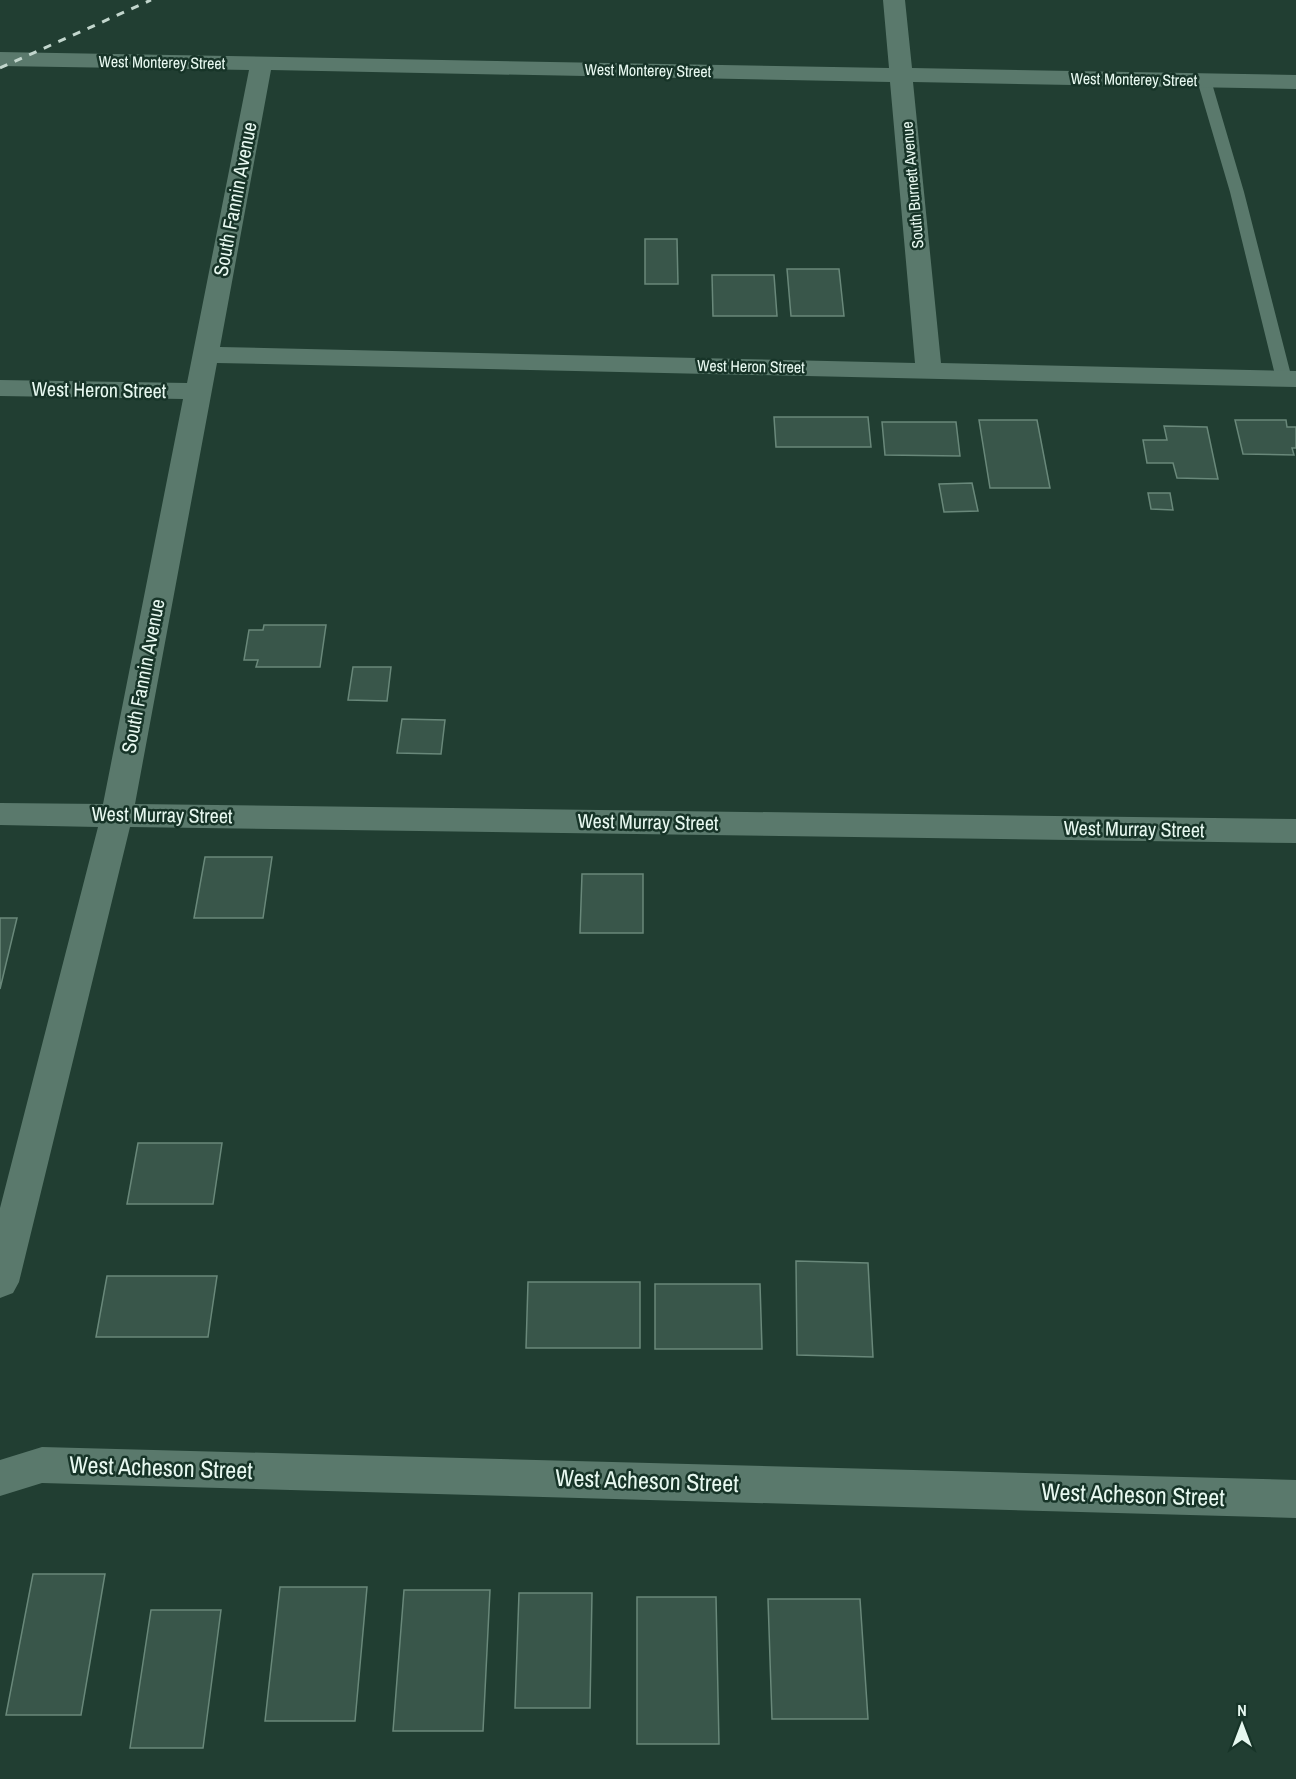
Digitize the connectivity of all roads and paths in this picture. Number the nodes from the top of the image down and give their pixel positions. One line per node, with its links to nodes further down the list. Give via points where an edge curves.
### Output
1 (894, 0): 4 (street, South Burnett Avenue)
2 (0, 59): 3 (street, West Monterey Street)
3 (261, 64): 4 (street, West Monterey Street); 7 (street, South Fannin Avenue)
4 (901, 74): 5 (street, West Monterey Street); 8 (street, South Burnett Avenue)
5 (1204, 80): 6 (street, West Monterey Street); 9 (lane)
6 (1296, 82)
7 (205, 355): 8 (street, West Heron Street); 11 (street, South Fannin Avenue)
8 (929, 370): 9 (street, West Heron Street)
9 (1290, 379)
10 (0, 388): 11 (street, West Heron Street)
11 (197, 391): 13 (street, South Fannin Avenue)
12 (0, 814): 13 (street, West Murray Street)
13 (117, 814): 14 (street, West Murray Street); 15 (street, South Fannin Avenue)
14 (1296, 831)
15 (0, 1282)
16 (0, 1478): 17 (street, West Acheson Street, via 42,1465)
17 (1296, 1499)

